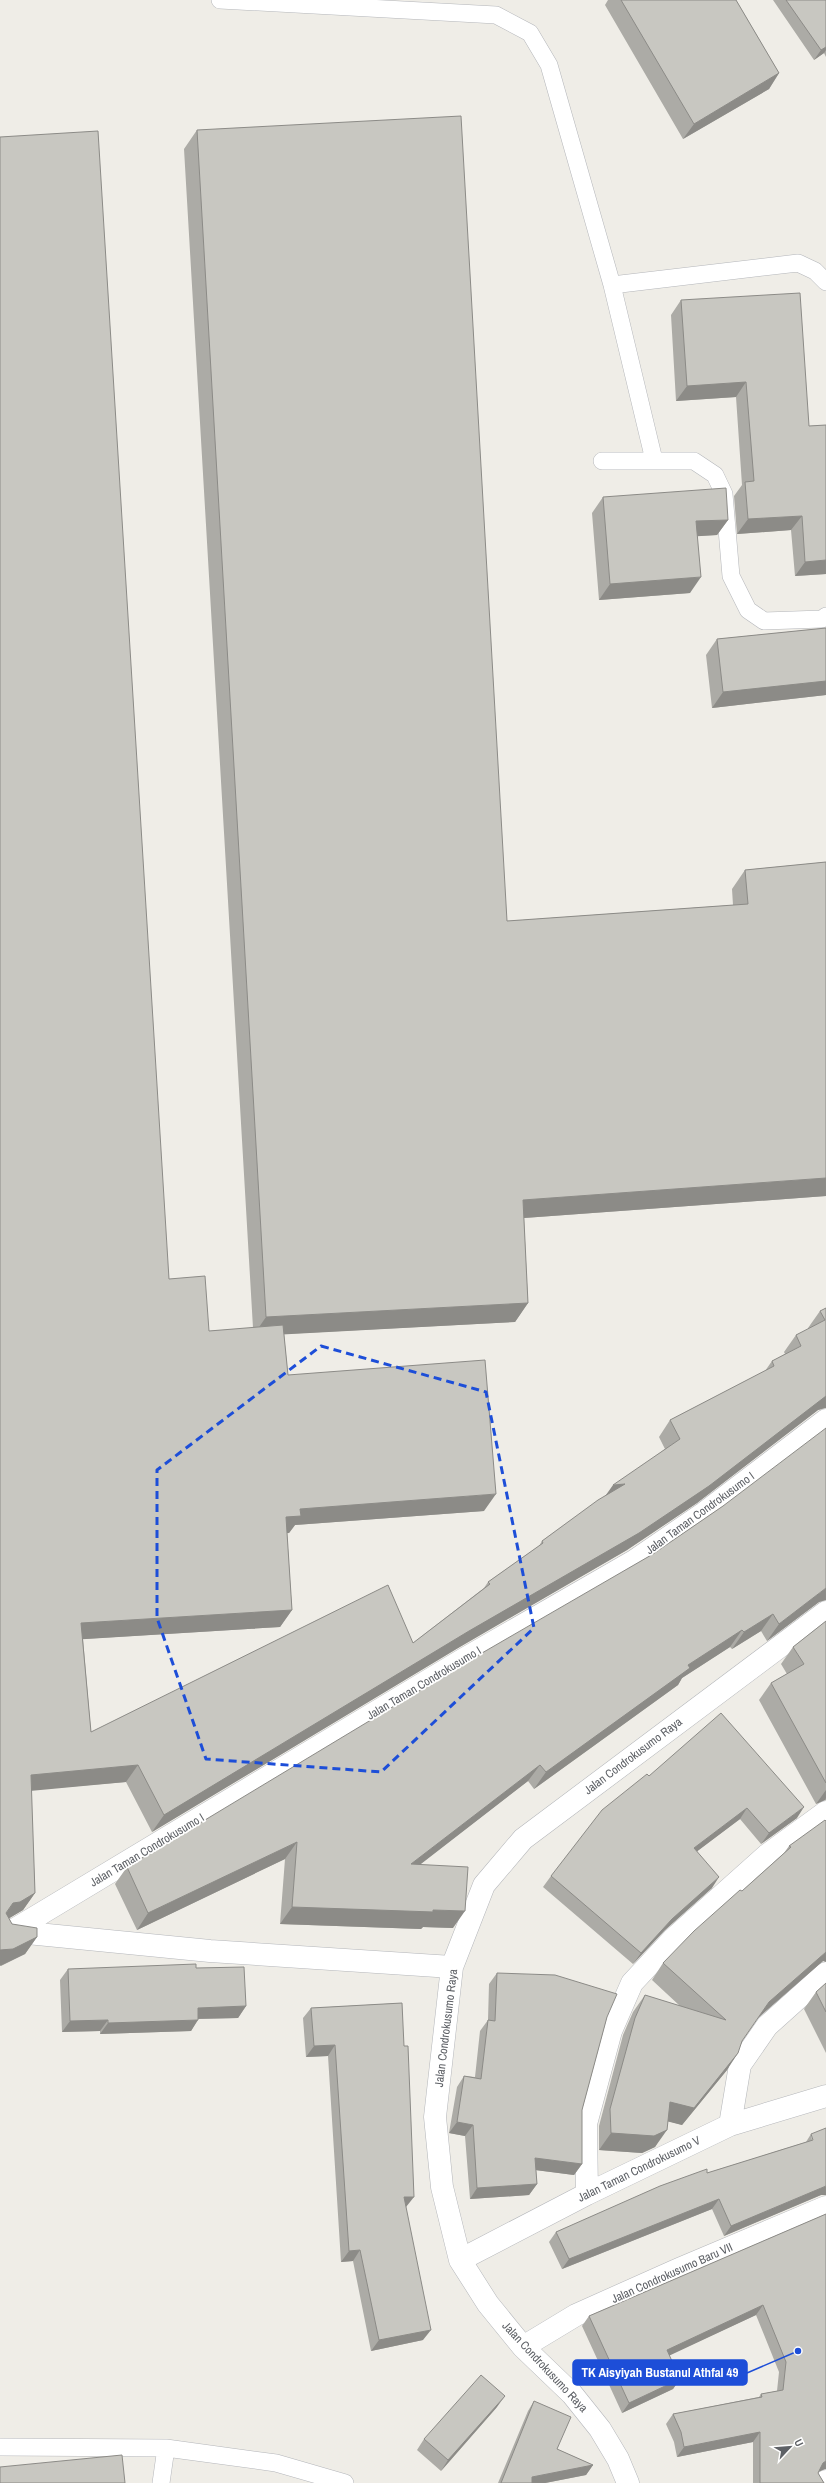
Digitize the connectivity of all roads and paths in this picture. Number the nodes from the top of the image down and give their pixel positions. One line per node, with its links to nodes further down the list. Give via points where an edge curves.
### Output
1 (220, 0): 3 (lane, via 496,15 530,33 549,65)
2 (826, 282): 3 (lane, via 815,271 798,264)
3 (612, 285): 5 (lane)
4 (602, 460): 5 (lane)
5 (654, 460): 6 (lane, via 694,461 715,475 724,494 731,576 748,610 764,621 822,619)
6 (826, 616)
7 (826, 1420): 10 (street, Jalan Taman Condrokusumo I, via 704,1513 634,1561)
8 (826, 1612): 11 (street, Jalan Condrokusumo Raya, via 523,1838 484,1885)
9 (826, 1812): 15 (street, via 767,1854 672,1939 632,1983 611,2031 586,2124)
10 (6, 1931): 11 (street, via 210,1951)
11 (452, 1967): 17 (street, Jalan Condrokusumo Raya, via 435,2117 442,2187)
12 (826, 1973): 14 (street, via 766,2026 740,2065)
13 (826, 2096): 14 (street, Jalan Taman Condrokusumo V)
14 (730, 2126): 15 (street, Jalan Taman Condrokusumo V)
15 (587, 2194): 17 (street, Jalan Taman Condrokusumo V)
16 (826, 2207): 18 (street, Jalan Condrokusumo Baru VII, via 576,2315)
17 (460, 2260): 18 (street, Jalan Condrokusumo Raya, via 488,2304)
18 (523, 2347): 24 (street, Jalan Condrokusumo Raya, via 572,2394 600,2429 618,2459)
19 (0, 2447): 20 (lane)
20 (166, 2448): 22 (lane); 23 (lane, via 276,2463)
21 (826, 2481): 25 (street)
22 (161, 2483)
23 (345, 2483)
24 (628, 2483)
25 (823, 2483)

